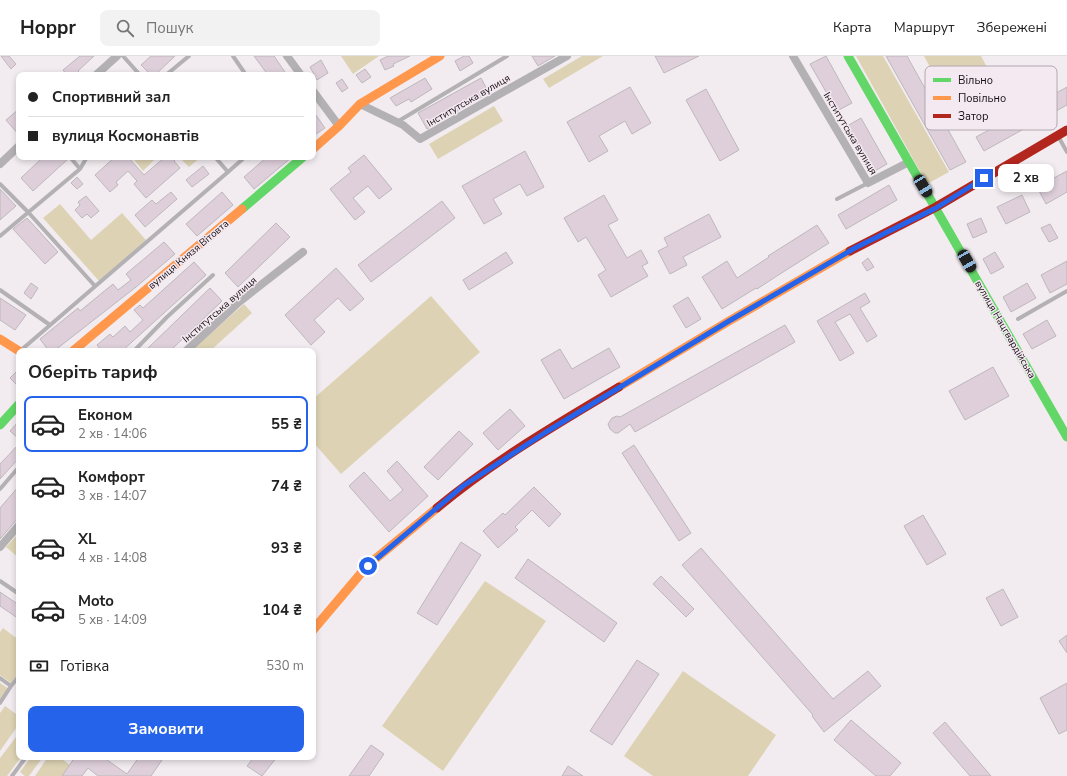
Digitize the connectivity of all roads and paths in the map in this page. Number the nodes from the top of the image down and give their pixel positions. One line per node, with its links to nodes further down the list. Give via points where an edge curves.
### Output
1 (117, 56): 11 (street)
2 (123, 56): 12 (lane)
3 (189, 56): 13 (lane)
4 (233, 56): 14 (lane)
5 (287, 56): 15 (street)
6 (440, 56): 17 (street)
7 (507, 56): 18 (lane)
8 (567, 56): 18 (street, Інститутська вулиця, via 420,140)
9 (848, 56): 30 (street, вулиця Нацгвардійська)
10 (795, 57): 34 (street, Інститутська вулиця)
11 (99, 72)
12 (137, 72)
13 (170, 72)
14 (244, 72)
15 (299, 72)
16 (316, 95): 19 (street)
17 (360, 104): 18 (street, Інститутська вулиця); 19 (street)
18 (397, 122)
19 (339, 126): 22 (street)
20 (1067, 130): 21 (street)
21 (1058, 135): 24 (lane); 37 (street)
22 (316, 146)
23 (16, 149): 31 (street)
24 (1067, 152)
25 (72, 160): 32 (lane)
26 (85, 160): 32 (lane)
27 (218, 160): 33 (lane)
28 (242, 160): 33 (lane)
29 (299, 160): 49 (street, вулиця Князя Вітовта)
30 (909, 162): 34 (street, Інститутська вулиця); 37 (street, вулиця Нацгвардійська)
31 (0, 164)
32 (80, 169): 38 (lane)
33 (228, 172): 42 (lane)
34 (868, 183): 36 (lane)
35 (0, 184): 38 (lane)
36 (837, 199)
37 (936, 208): 55 (street, вулиця Нацгвардійська); 62 (street, via 855,248 729,321 546,432 463,486 368,566)
38 (28, 212): 39 (lane); 42 (lane)
39 (0, 236)
40 (303, 252): 51 (street, Інститутська вулиця, via 239,302)
41 (213, 275): 50 (lane)
42 (95, 286): 46 (lane)
43 (0, 290): 46 (lane)
44 (1067, 291): 45 (lane)
45 (1018, 319)
46 (50, 325): 48 (lane)
47 (0, 339): 52 (street)
48 (23, 348)
49 (77, 348)
50 (137, 348)
51 (189, 348)
52 (16, 349)
53 (16, 407): 54 (street)
54 (0, 425)
55 (1067, 437)
56 (16, 470): 57 (lane)
57 (0, 489)
58 (16, 529): 59 (street)
59 (0, 548)
60 (0, 581): 61 (lane)
61 (16, 592)
62 (316, 627)
63 (0, 678): 65 (lane)
64 (16, 680): 65 (lane)
65 (11, 686): 66 (lane)
66 (0, 703)
67 (24, 760): 68 (lane)
68 (12, 776)

